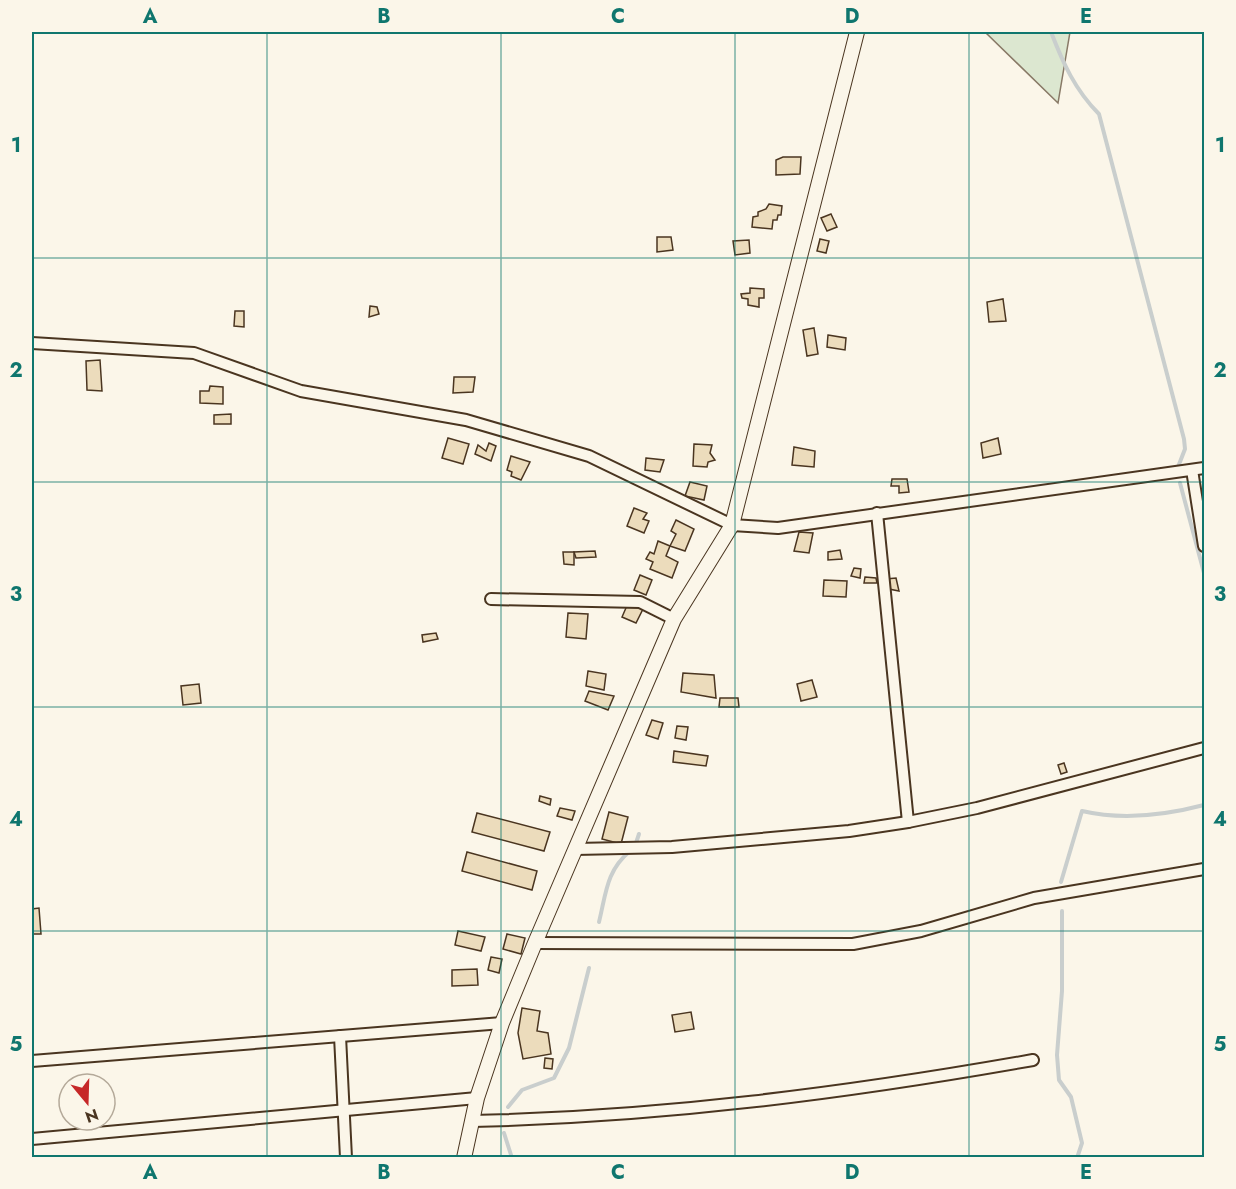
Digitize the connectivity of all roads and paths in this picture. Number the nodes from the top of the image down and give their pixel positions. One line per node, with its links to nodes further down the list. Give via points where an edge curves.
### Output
1 (857, 32): 6 (street)
2 (32, 343): 6 (street, via 194,353 301,391 466,420 588,456)
3 (1204, 468): 4 (street)
4 (1192, 470): 5 (street); 7 (street)
5 (877, 513): 6 (street, via 778,528); 11 (street)
6 (732, 525): 9 (street)
7 (1204, 546)
8 (491, 599): 9 (street, via 640,602)
9 (674, 619): 12 (street)
10 (1204, 748): 11 (street, via 977,808)
11 (908, 822): 12 (street, via 672,847)
12 (575, 849): 14 (street)
13 (1204, 869): 14 (street, via 1034,898 921,931 853,944)
14 (535, 943): 15 (street)
15 (502, 1023): 16 (street); 19 (street)
16 (340, 1036): 18 (street); 20 (street)
17 (1033, 1060): 21 (street, via 728,1107 547,1120)
18 (32, 1061)
19 (477, 1098): 20 (street); 21 (street)
20 (341, 1110): 22 (street); 23 (street)
21 (472, 1121): 24 (street)
22 (32, 1139)
23 (345, 1158)
24 (464, 1158)

